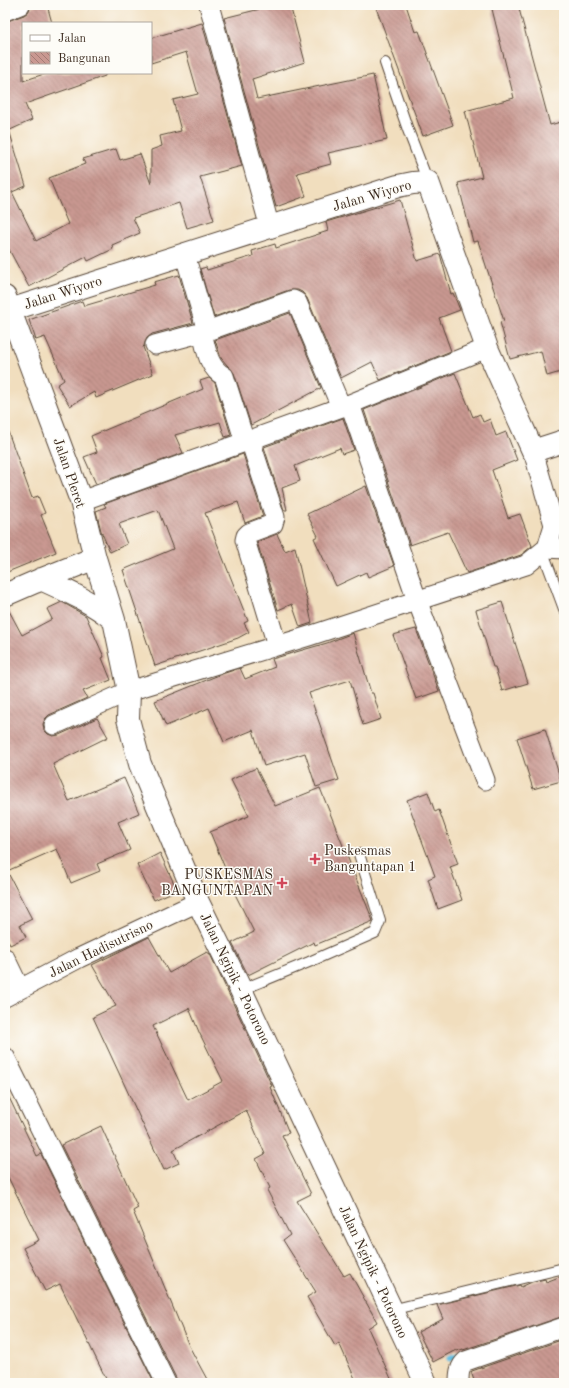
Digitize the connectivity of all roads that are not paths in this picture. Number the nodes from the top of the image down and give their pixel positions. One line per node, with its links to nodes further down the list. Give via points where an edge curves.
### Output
1 (20, 5): 3 (street)
2 (208, 5): 6 (street)
3 (5, 11)
4 (385, 63): 5 (lane)
5 (428, 182): 6 (street, Jalan Wiyoro, via 398,186); 11 (street, Jalan Wiyoro)
6 (270, 228): 7 (street, Jalan Wiyoro)
7 (185, 255): 8 (street, Jalan Wiyoro); 9 (street)
8 (7, 304): 16 (street, Jalan Pleret)
9 (204, 331): 10 (street); 12 (street, via 294,300); 13 (street, via 212,367 224,376)
10 (155, 345)
11 (487, 348): 12 (street); 15 (street, Jalan Wiyoro)
12 (346, 406): 13 (street); 21 (street)
13 (248, 441): 16 (street); 24 (street, via 275,517 273,524 249,533 245,540)
14 (564, 441): 15 (street)
15 (533, 451): 17 (street, via 554,525)
16 (81, 501): 18 (street, Jalan Pleret)
17 (551, 550): 21 (street, via 526,565); 22 (lane)
18 (95, 558): 19 (street); 23 (street, Jalan Ngipik - Potorono)
19 (42, 580): 20 (street); 23 (street, via 99,608)
20 (5, 595)
21 (417, 600): 24 (street); 27 (street)
22 (564, 609)
23 (114, 620): 25 (street, Jalan Ngipik - Potorono)
24 (277, 645): 25 (street)
25 (129, 691): 26 (street); 29 (street, Jalan Ngipik - Potorono, via 128,719 140,764)
26 (54, 725)
27 (485, 780)
28 (359, 854): 31 (lane, via 380,920 375,933)
29 (198, 902): 31 (street, Jalan Ngipik - Potorono); 32 (street, Jalan Hadisutrisno, via 79,958)
30 (5, 958): 32 (street)
31 (241, 990): 35 (street, Jalan Ngipik - Potorono)
32 (13, 993)
33 (5, 1057): 37 (street)
34 (564, 1268): 35 (lane)
35 (391, 1310): 38 (street, Jalan Ngipik - Potorono)
36 (564, 1327): 39 (street, via 466,1361 461,1366)
37 (166, 1383)
38 (426, 1383)
39 (459, 1383)

